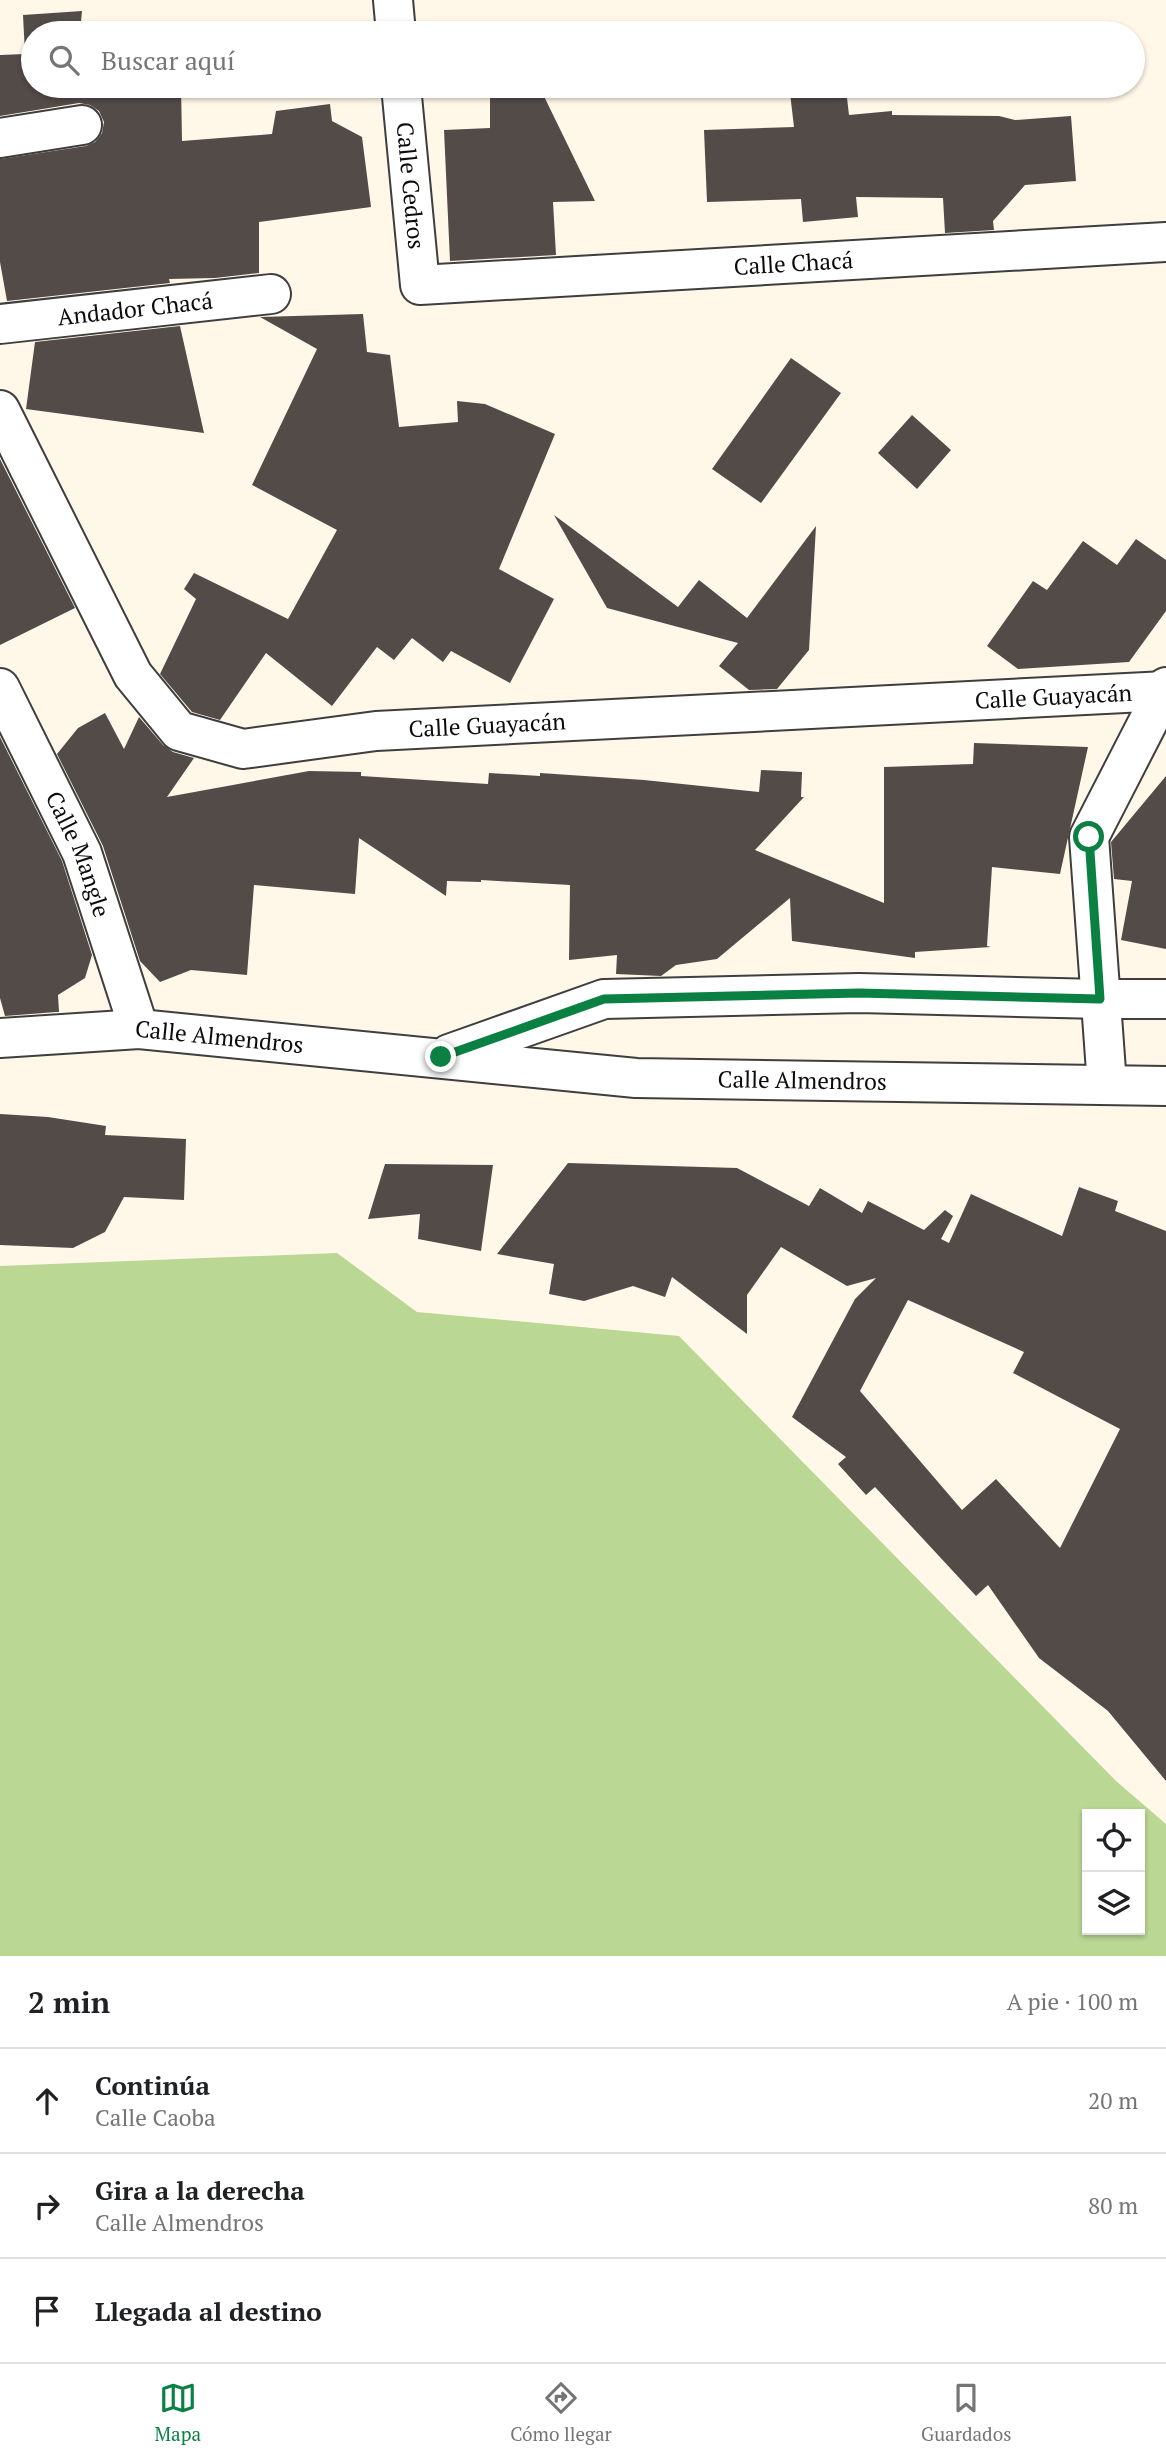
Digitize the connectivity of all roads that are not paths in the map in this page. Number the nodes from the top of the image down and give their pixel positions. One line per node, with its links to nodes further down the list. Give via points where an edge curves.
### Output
1 (393, 0): 2 (street)
2 (395, 21)
3 (402, 98): 7 (street, Calle Cedros)
4 (82, 125): 5 (street)
5 (0, 138)
6 (1166, 242): 7 (street, Calle Chacá)
7 (420, 285)
8 (271, 294): 9 (street, Andador Chacá)
9 (0, 324)
10 (0, 410): 12 (street, Calle Guayacán, via 133,675 179,731 243,749 376,730)
11 (0, 688): 15 (street, Calle Mangle, via 82,853)
12 (1165, 690): 13 (street, via 1089,837)
13 (1100, 999): 14 (street, Calle Almendros); 17 (street, Calle Almendros, via 859,993 604,999); 18 (street)
14 (1166, 999)
15 (139, 1029): 16 (street, Calle Almendros); 17 (street, Calle Almendros)
16 (0, 1038)
17 (441, 1057): 18 (street, Calle Almendros, via 636,1078)
18 (1107, 1085): 19 (street, Calle Almendros)
19 (1166, 1086)

